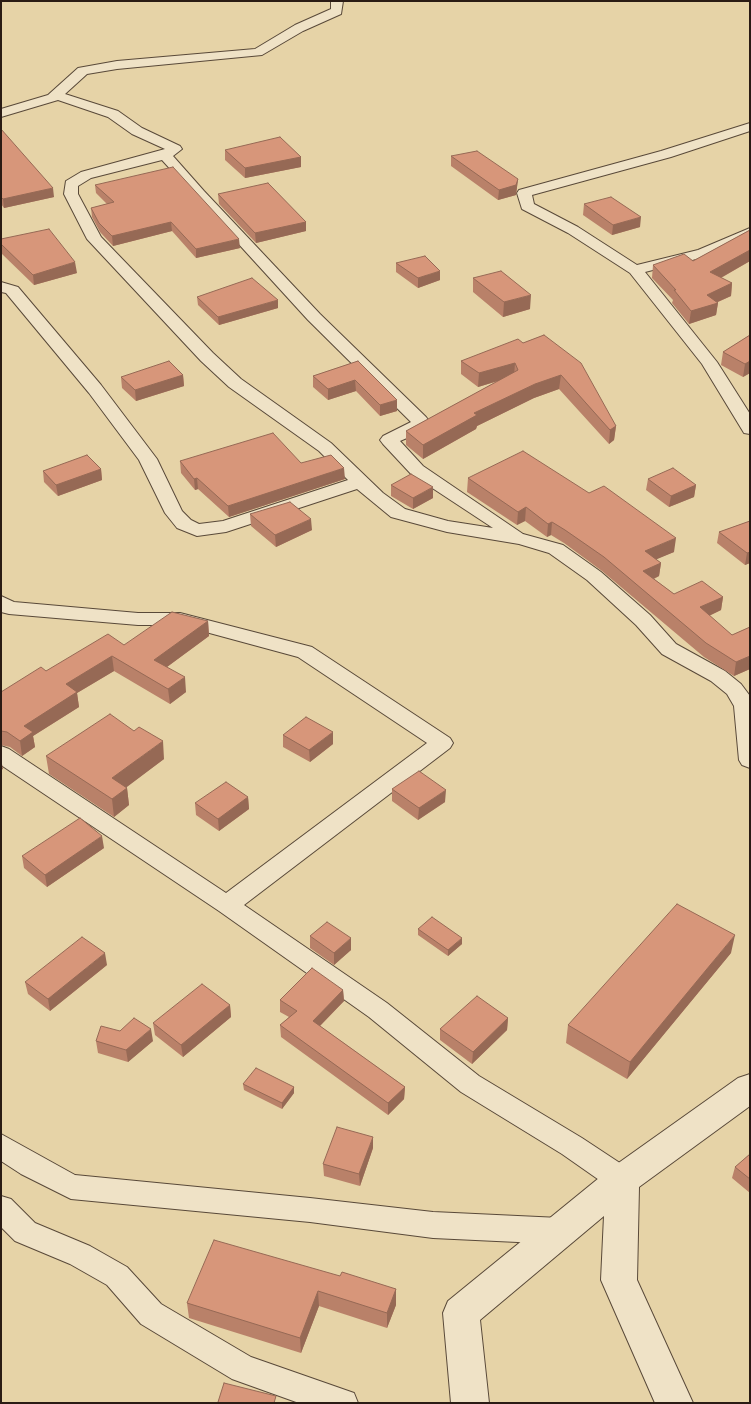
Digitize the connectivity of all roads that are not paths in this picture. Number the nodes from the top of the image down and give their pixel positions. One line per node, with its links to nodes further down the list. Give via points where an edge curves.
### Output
1 (338, 1): 2 (street, via 337,11 258,52 83,71)
2 (55, 96): 3 (street, via 30,107); 5 (street, via 113,114 137,131 175,149)
3 (1, 113)
4 (750, 127): 7 (street, via 674,152 524,193 527,206 573,230)
5 (165, 155): 10 (street, via 86,175 71,184 71,194 95,239 234,384 325,447); 11 (street, via 314,317 420,421 417,427 389,440 412,464)
6 (750, 232): 7 (street, via 703,253)
7 (635, 270): 9 (street, via 709,362)
8 (1, 287): 10 (street, via 12,290 95,389 148,458 174,513 184,524 197,530 226,526)
9 (750, 429)
10 (360, 482): 11 (street, via 398,513 447,526)
11 (521, 539): 14 (street, via 556,549 586,570 643,620 669,649 718,676 734,689 745,705)
12 (1, 602): 15 (street, via 9,608 180,620 305,652 442,743)
13 (1, 754): 15 (street)
14 (750, 760)
15 (226, 905): 18 (street, via 378,1010 470,1084)
16 (750, 1088): 18 (street)
17 (1, 1146): 20 (street, via 71,1187 301,1208 432,1225)
18 (622, 1180): 20 (street); 23 (street, via 619,1280)
19 (1, 1208): 21 (street, via 25,1232 80,1255 117,1276 152,1314 243,1370)
20 (560, 1231): 22 (street, via 461,1313)
21 (343, 1403)
22 (470, 1403)
23 (674, 1403)

